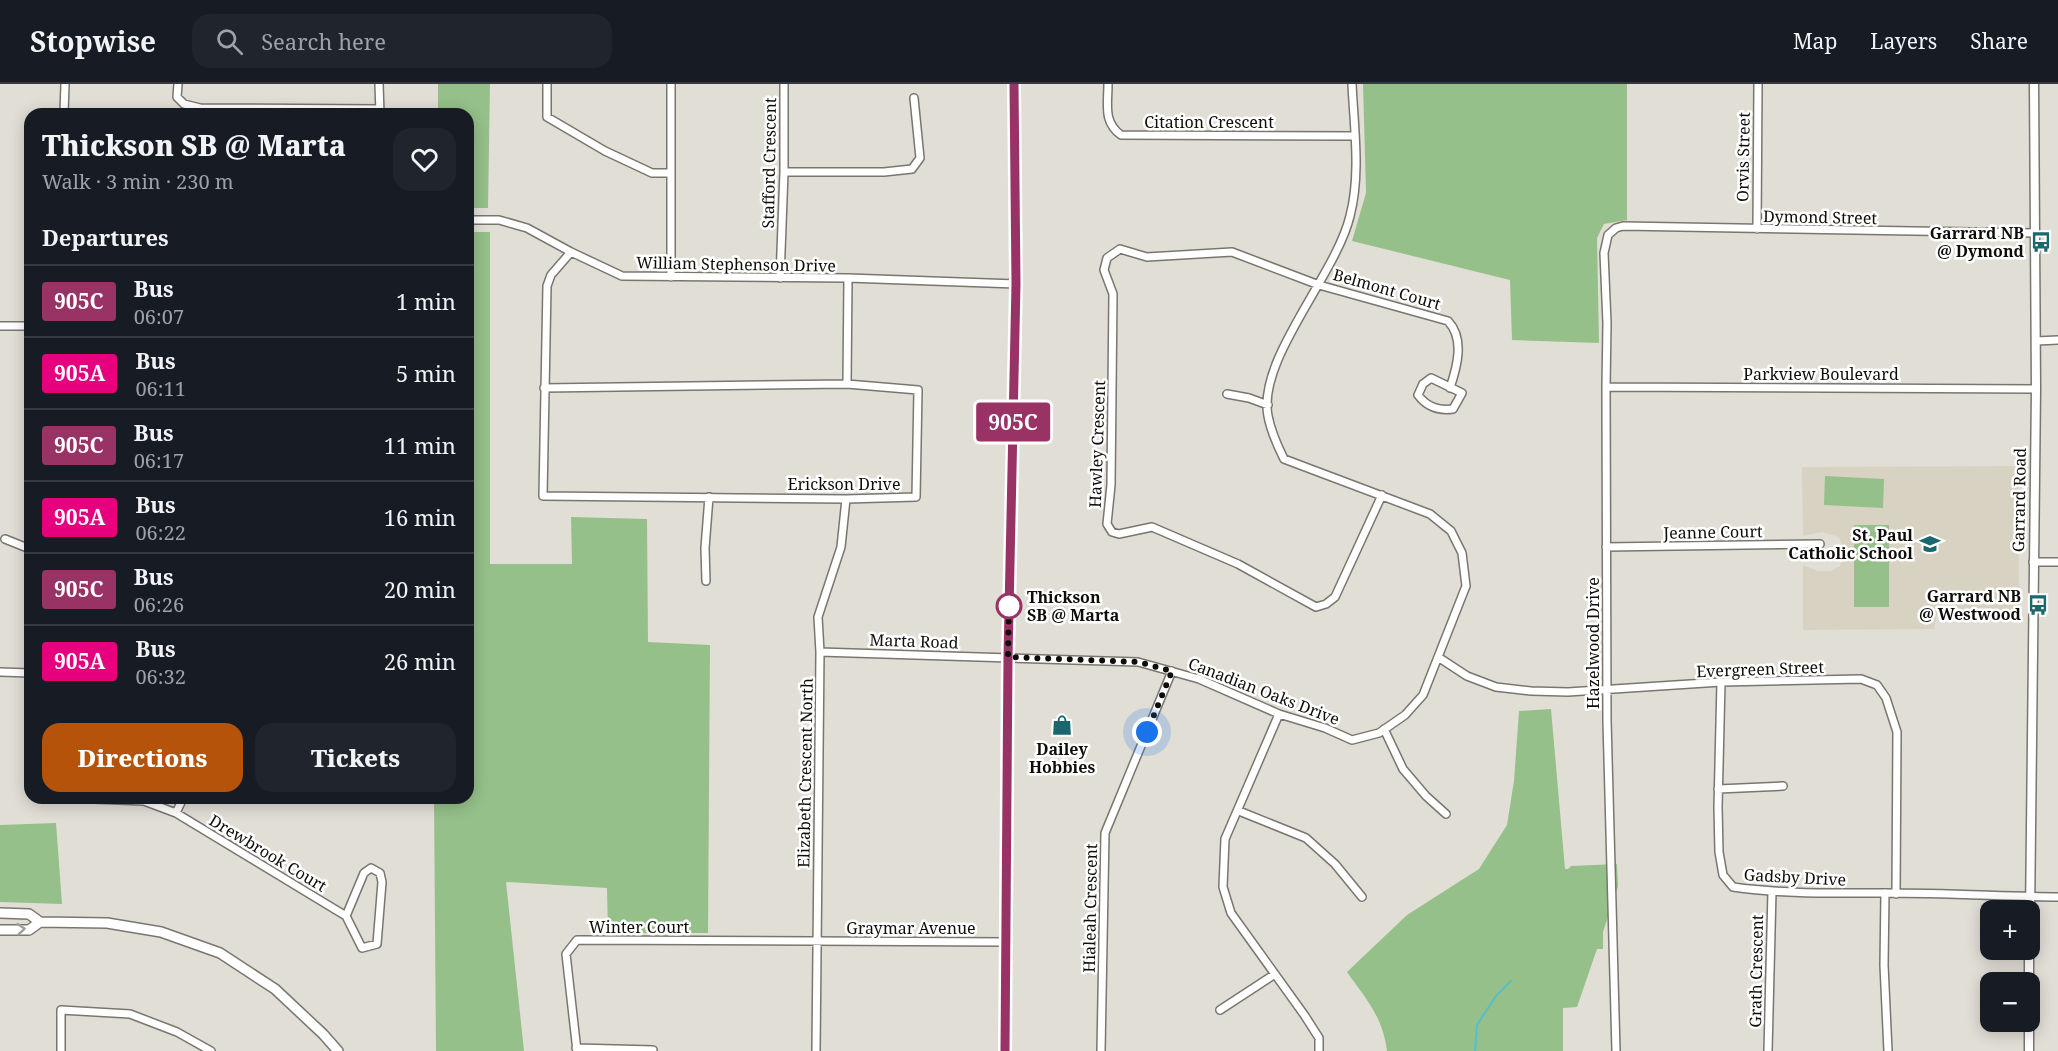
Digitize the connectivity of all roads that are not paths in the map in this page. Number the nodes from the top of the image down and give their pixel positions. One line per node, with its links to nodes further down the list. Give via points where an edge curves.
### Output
1 (65, 84): 13 (street)
2 (178, 84): 14 (street, via 177,97 184,104)
3 (379, 84): 15 (street)
4 (547, 84): 17 (street, via 547,117 652,173)
5 (671, 84): 17 (street)
6 (784, 84): 18 (street, Stafford Crescent)
7 (1014, 84): 27 (main road)
8 (1108, 84): 16 (street, Citation Crescent, via 1108,122 1121,135)
9 (1352, 84): 16 (street, Canadian Oaks Drive)
10 (1758, 84): 20 (street, Orvis Street)
11 (2034, 84): 21 (street, Garrard Road)
12 (914, 98): 18 (street, via 920,158 912,169)
13 (64, 108)
14 (200, 108)
15 (380, 108)
16 (1354, 136): 28 (street, Canadian Oaks Drive, via 1356,179 1350,216)
17 (670, 172): 24 (street)
18 (784, 172): 25 (street, Stafford Crescent)
19 (474, 220): 23 (street, William Stephenson Drive, via 499,220 527,228)
20 (1757, 229): 21 (street, Dymond Street); 22 (street, Dymond Street, via 1623,226)
21 (2036, 233): 32 (street, Garrard Road)
22 (1608, 235): 34 (street, Hazelwood Drive, via 1604,253)
23 (571, 252): 24 (street, William Stephenson Drive, via 622,276); 35 (street, Erickson Drive, via 551,274 547,286)
24 (671, 277): 25 (street, William Stephenson Drive)
25 (780, 278): 26 (street, William Stephenson Drive)
26 (848, 278): 27 (street, William Stephenson Drive); 33 (street)
27 (1016, 284): 51 (main road)
28 (1319, 285): 36 (street, Belmont Court, via 1448,321 1455,328 1459,360); 39 (street, Canadian Oaks Drive, via 1282,351 1268,385); 40 (street, Hawley Crescent, via 1232,252 1147,257 1120,249 1107,258 1104,270 1113,294 1107,524 1119,534 1152,527 1238,564 1316,607 1335,597)
29 (0, 326): 30 (street)
30 (24, 326)
31 (2058, 340): 32 (street)
32 (2036, 341): 37 (street, Garrard Road)
33 (847, 384): 35 (street, Erickson Drive); 42 (street, Erickson Drive, via 918,390 916,497)
34 (1606, 387): 37 (street, Parkview Boulevard); 46 (street, Hazelwood Drive)
35 (544, 388): 41 (street, Erickson Drive, via 543,496)
36 (1450, 388): 36 (street, Belmont Court, via 1431,378 1422,384 1418,395 1424,403 1442,411 1453,409 1462,393)
37 (2036, 389): 47 (street, Garrard Road)
38 (1227, 394): 39 (street)
39 (1268, 405): 40 (street, Canadian Oaks Drive, via 1274,439 1284,459)
40 (1382, 495): 52 (street, Canadian Oaks Drive, via 1430,514 1451,531 1462,553 1466,586)
41 (710, 497): 42 (street, Erickson Drive); 49 (street)
42 (846, 499): 50 (street, Elizabeth Crescent North, via 841,547 818,616)
43 (5, 539): 45 (street)
44 (1820, 544): 46 (street, Jeanne Court)
45 (24, 547)
46 (1606, 547): 57 (street, Hazelwood Drive)
47 (2033, 562): 48 (street); 71 (street, Garrard Road)
48 (2058, 562)
49 (706, 581)
50 (820, 652): 51 (street, Marta Road); 77 (street, Elizabeth Crescent North)
51 (1008, 657): 53 (street, Canadian Oaks Drive, via 1138,662); 78 (main road)
52 (1438, 657): 57 (street, Evergreen Street, via 1467,676 1497,687 1568,692); 59 (street, Canadian Oaks Drive, via 1423,695 1406,715)
53 (1172, 671): 58 (street, Canadian Oaks Drive); 89 (street, Hialeah Crescent, via 1105,833)
54 (0, 672): 55 (street)
55 (24, 673)
56 (1721, 682): 57 (street, Evergreen Street); 61 (street, Gadsby Drive); 69 (street, Evergreen Street, via 1861,679 1878,685 1897,732)
57 (1608, 690): 91 (street, Hazelwood Drive)
58 (1279, 714): 59 (street, Canadian Oaks Drive, via 1352,740); 64 (street)
59 (1384, 729): 66 (street, via 1403,768)
60 (1783, 786): 61 (street)
61 (1718, 789): 67 (street, Gadsby Drive, via 1723,875 1733,887)
62 (152, 804): 65 (street, Drewbrook Court)
63 (180, 804): 65 (street)
64 (1239, 811): 70 (street, via 1306,838 1335,864); 79 (street, via 1226,839 1223,887 1231,913)
65 (176, 813): 74 (street, Drewbrook Court)
66 (1446, 814)
67 (1772, 891): 68 (street, Gadsby Drive); 92 (street, Grath Crescent)
68 (1886, 893): 69 (street, Gadsby Drive); 93 (street)
69 (1896, 894): 71 (street, Gadsby Drive)
70 (1362, 897)
71 (2030, 897): 72 (street, Gadsby Drive)
72 (2058, 897)
73 (0, 913): 75 (main road, via 29,914)
74 (346, 916): 74 (street, via 362,948 377,944 380,873 371,868 364,873)
75 (40, 922): 76 (main road, one-way to 75, via 29,930); 86 (main road, via 107,923 161,932 220,953 275,989)
76 (0, 930)
77 (816, 941): 78 (street, Graymar Avenue); 82 (street, Winter Court, via 577,940 566,954); 87 (street, Elizabeth Crescent North)
78 (1006, 942): 88 (main road)
79 (1275, 974): 80 (street); 90 (street, via 1319,1038)
80 (1220, 1010)
81 (2029, 1032): 94 (street)
82 (576, 1050): 83 (street)
83 (653, 1050)
84 (62, 1051): 85 (street, via 61,1010 130,1014 177,1032)
85 (211, 1051)
86 (338, 1051)
87 (816, 1051)
88 (1005, 1051)
89 (1101, 1051)
90 (1319, 1051)
91 (1616, 1051)
92 (1768, 1051)
93 (1888, 1051)
94 (2029, 1051)

